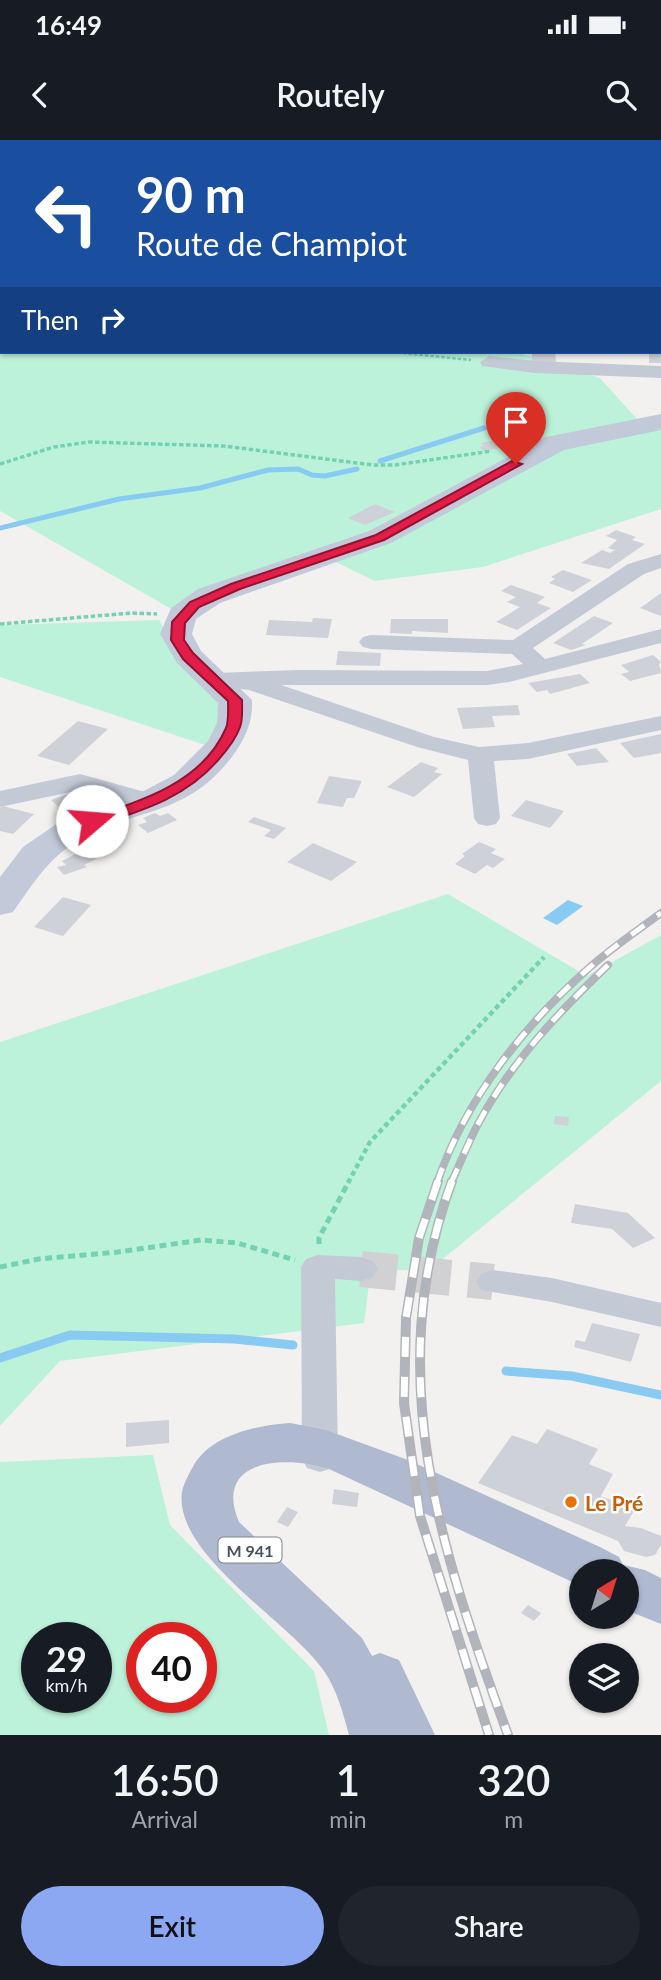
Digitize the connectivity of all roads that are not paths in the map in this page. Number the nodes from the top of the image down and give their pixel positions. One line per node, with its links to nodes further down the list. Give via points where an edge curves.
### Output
1 (489, 362): 2 (street)
2 (661, 372)
3 (661, 422): 9 (street, via 556,443 380,537 209,596 182,615 177,626 178,640 188,656)
4 (661, 561): 7 (street, via 635,569)
5 (661, 636): 8 (street)
6 (371, 642): 7 (street)
7 (518, 647): 8 (street)
8 (540, 667): 9 (street, via 470,679)
9 (215, 680): 11 (street, via 253,683 426,742); 13 (street, via 235,700 234,726 206,766)
10 (661, 723): 11 (street, via 528,751)
11 (479, 755): 14 (street)
12 (0, 799): 13 (street, via 80,782)
13 (154, 802): 15 (street, via 92,821 52,841)
14 (486, 818)
15 (0, 904)
16 (361, 1269): 19 (street, via 318,1267)
17 (493, 1282): 18 (street, via 552,1290)
18 (661, 1315)
19 (321, 1454): 20 (main road, M 941, via 382,1470); 23 (main road, M 941, via 291,1442 237,1453 220,1467 208,1486 206,1510 219,1535 343,1654 365,1696); 24 (main road, M 941, via 249,1458 232,1472 220,1492 219,1510 228,1528 263,1562 312,1595 363,1645)
20 (573, 1559)
21 (639, 1592): 22 (main road)
22 (661, 1603)
23 (377, 1735)
24 (407, 1735)

